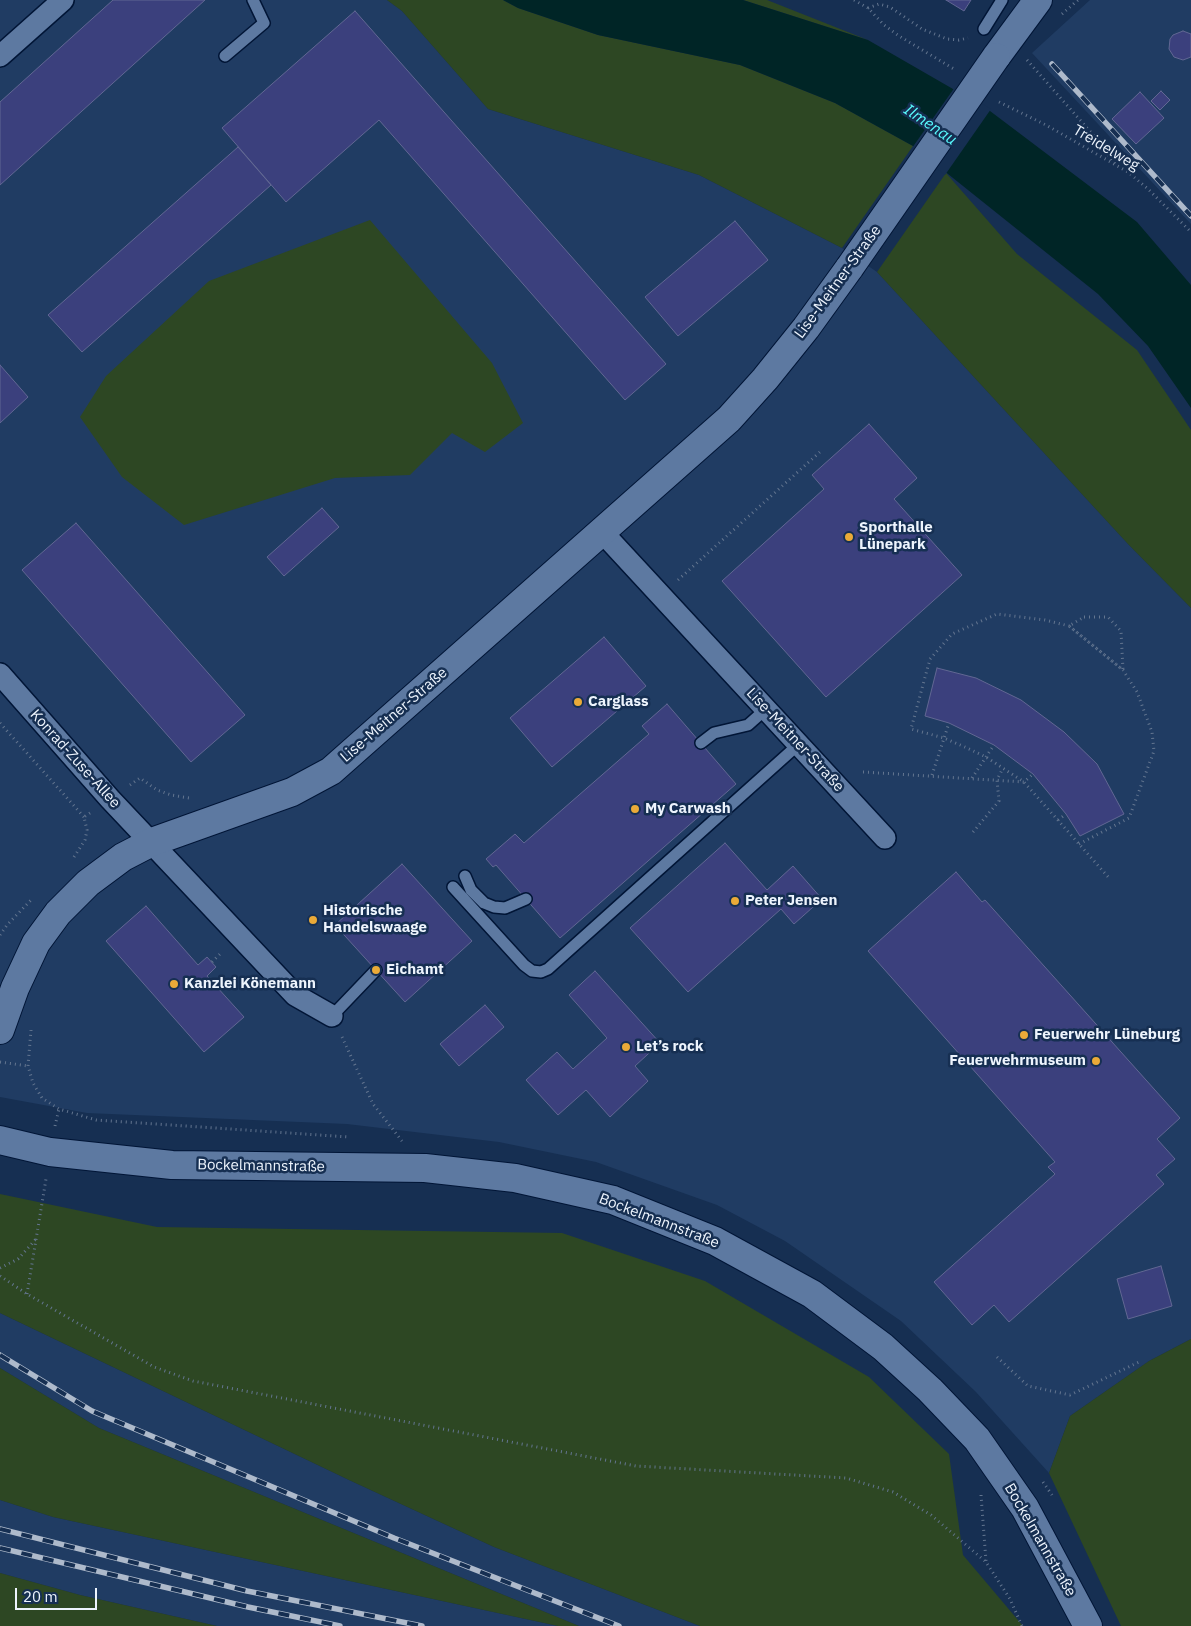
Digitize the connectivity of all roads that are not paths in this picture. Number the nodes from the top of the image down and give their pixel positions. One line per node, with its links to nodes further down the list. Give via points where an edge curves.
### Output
1 (63, 0): 6 (street)
2 (253, 0): 7 (lane, via 264,23)
3 (1002, 0): 5 (lane)
4 (1038, 0): 8 (main road, Lise-Meitner-Straße, bridge, via 1009,56 765,379 729,419)
5 (984, 28)
6 (0, 56)
7 (225, 56)
8 (603, 533): 10 (street, Lise-Meitner-Straße); 14 (main road, Lise-Meitner-Straße, via 330,771 292,792)
9 (0, 674): 14 (street, Konrad-Zuse-Allee)
10 (766, 709): 11 (lane, via 748,725 714,733); 12 (street, Lise-Meitner-Straße)
11 (701, 743)
12 (799, 744): 13 (street, Lise-Meitner-Straße); 16 (lane, via 541,972 532,971 524,965)
13 (885, 838)
14 (152, 842): 19 (street, via 294,995); 20 (main road, Lise-Meitner-Straße, via 88,883 58,913 36,943)
15 (465, 876): 17 (lane, via 471,890 484,903 494,907 505,908)
16 (453, 887)
17 (526, 899)
18 (376, 970): 19 (lane)
19 (332, 1016)
20 (0, 1030)
21 (0, 1140): 22 (main road, Bockelmannstraße, via 50,1152 172,1165 425,1168 515,1178 613,1200 715,1241 812,1294 884,1347 930,1390 977,1439 1025,1508)
22 (1088, 1626)

